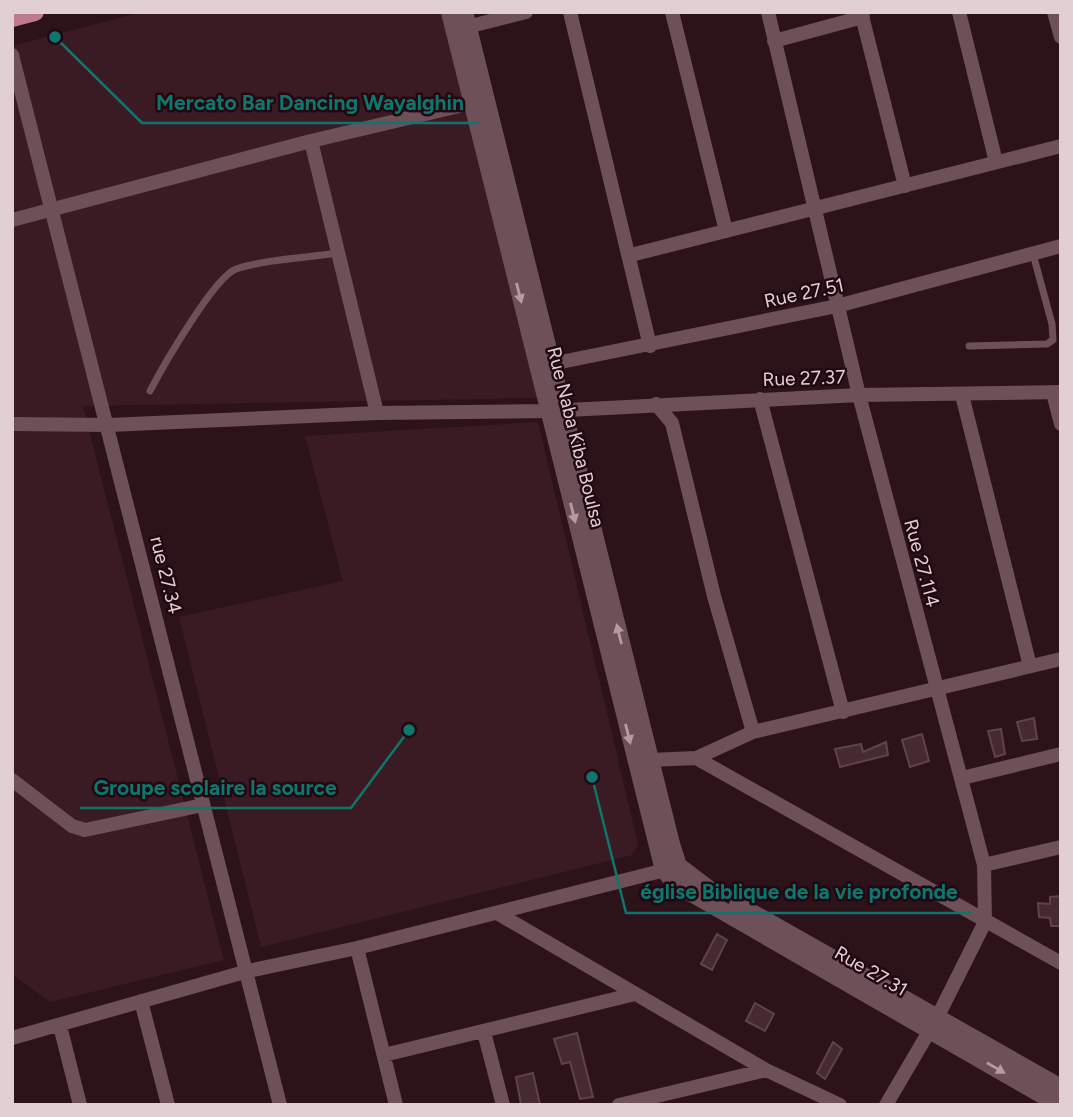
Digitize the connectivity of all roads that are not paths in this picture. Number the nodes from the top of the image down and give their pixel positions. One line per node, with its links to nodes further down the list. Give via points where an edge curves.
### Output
1 (35, 12): 10 (main road)
2 (450, 12): 15 (street, Rue Naba Kiba Boulsa)
3 (526, 12): 11 (street)
4 (570, 12): 27 (street)
5 (672, 12): 23 (street)
6 (768, 12): 13 (street, Rue 27.114)
7 (959, 12): 18 (street)
8 (1054, 12): 12 (street)
9 (862, 15): 13 (street); 19 (street)
10 (12, 18)
11 (465, 20): 31 (street, Rue Naba Kiba Boulsa)
12 (1061, 37)
13 (774, 41): 21 (street, Rue 27.114)
14 (12, 55): 20 (street, rue 27.34)
15 (472, 103): 16 (street); 39 (street, Rue Naba Kiba Boulsa, one-way to 39)
16 (311, 141): 20 (street); 25 (street)
17 (1061, 146): 18 (street)
18 (996, 162): 19 (street)
19 (905, 186): 21 (street)
20 (51, 210): 22 (street); 44 (street, rue 27.34)
21 (814, 210): 23 (street); 28 (street, Rue 27.114)
22 (12, 219)
23 (726, 231): 27 (street)
24 (1061, 246): 26 (street, Rue 27.51)
25 (338, 253): 32 (lane, via 234,270 170,354); 40 (street)
26 (1032, 254): 28 (street, Rue 27.51); 30 (lane, via 1053,340 1047,344)
27 (631, 255): 29 (street)
28 (837, 306): 29 (street, Rue 27.51); 35 (street, Rue 27.114)
29 (650, 345): 31 (street, Rue 27.51)
30 (969, 346)
31 (551, 364): 39 (street, Rue Naba Kiba Boulsa)
32 (150, 391)
33 (1057, 393): 34 (street, Rue 27.37); 43 (street)
34 (962, 395): 35 (street, Rue 27.37); 46 (street)
35 (859, 396): 36 (street, Rue 27.37); 47 (street, Rue 27.114)
36 (760, 399): 37 (street, Rue 27.37); 48 (street)
37 (677, 403): 38 (street, Rue 27.37); 41 (street)
38 (656, 404): 39 (street, Rue 27.37); 41 (street)
39 (555, 410): 40 (street, Rue 27.37); 52 (street, Rue Naba Kiba Boulsa, one-way to 39); 58 (street, Rue Naba Kiba Boulsa, one-way to 58)
40 (377, 413): 44 (street, Rue 27.37)
41 (672, 423): 49 (street)
42 (12, 424): 44 (street, Rue 27.37)
43 (1061, 424)
44 (109, 425): 55 (street, rue 27.34)
45 (1061, 659): 46 (street)
46 (1030, 666): 47 (street)
47 (935, 691): 48 (street); 54 (street, Rue 27.114)
48 (843, 712): 49 (street)
49 (753, 732): 51 (street)
50 (1061, 754): 54 (street)
51 (696, 758): 52 (street); 60 (street)
52 (650, 760): 58 (street, Rue Naba Kiba Boulsa)
53 (13, 778): 55 (street, via 72,826 85,830)
54 (962, 778): 57 (street, Rue 27.114)
55 (203, 805): 63 (street, rue 27.34)
56 (1061, 847): 57 (street)
57 (984, 865): 60 (street, Rue 27.114)
58 (671, 868): 59 (street); 66 (street, Rue 27.31, via 676,884)
59 (497, 913): 61 (street); 64 (street)
60 (985, 922): 62 (street); 66 (street, Rue 27.114)
61 (357, 948): 63 (street); 70 (street)
62 (1061, 962)
63 (248, 971): 65 (street); 75 (street, rue 27.34)
64 (635, 994): 68 (street); 71 (street)
65 (141, 1001): 67 (street); 74 (street)
66 (933, 1024): 72 (street, Rue 27.31); 80 (street, Rue 27.114); 81 (street, Rue 27.31, one-way to 81)
67 (60, 1026): 69 (street); 73 (street)
68 (484, 1032): 70 (street); 77 (street)
69 (12, 1038)
70 (384, 1055): 76 (street)
71 (766, 1070): 78 (street); 79 (street)
72 (1061, 1088)
73 (80, 1105)
74 (168, 1105)
75 (280, 1105)
76 (396, 1105)
77 (503, 1105)
78 (619, 1105)
79 (840, 1105)
80 (886, 1105)
81 (1060, 1105)

